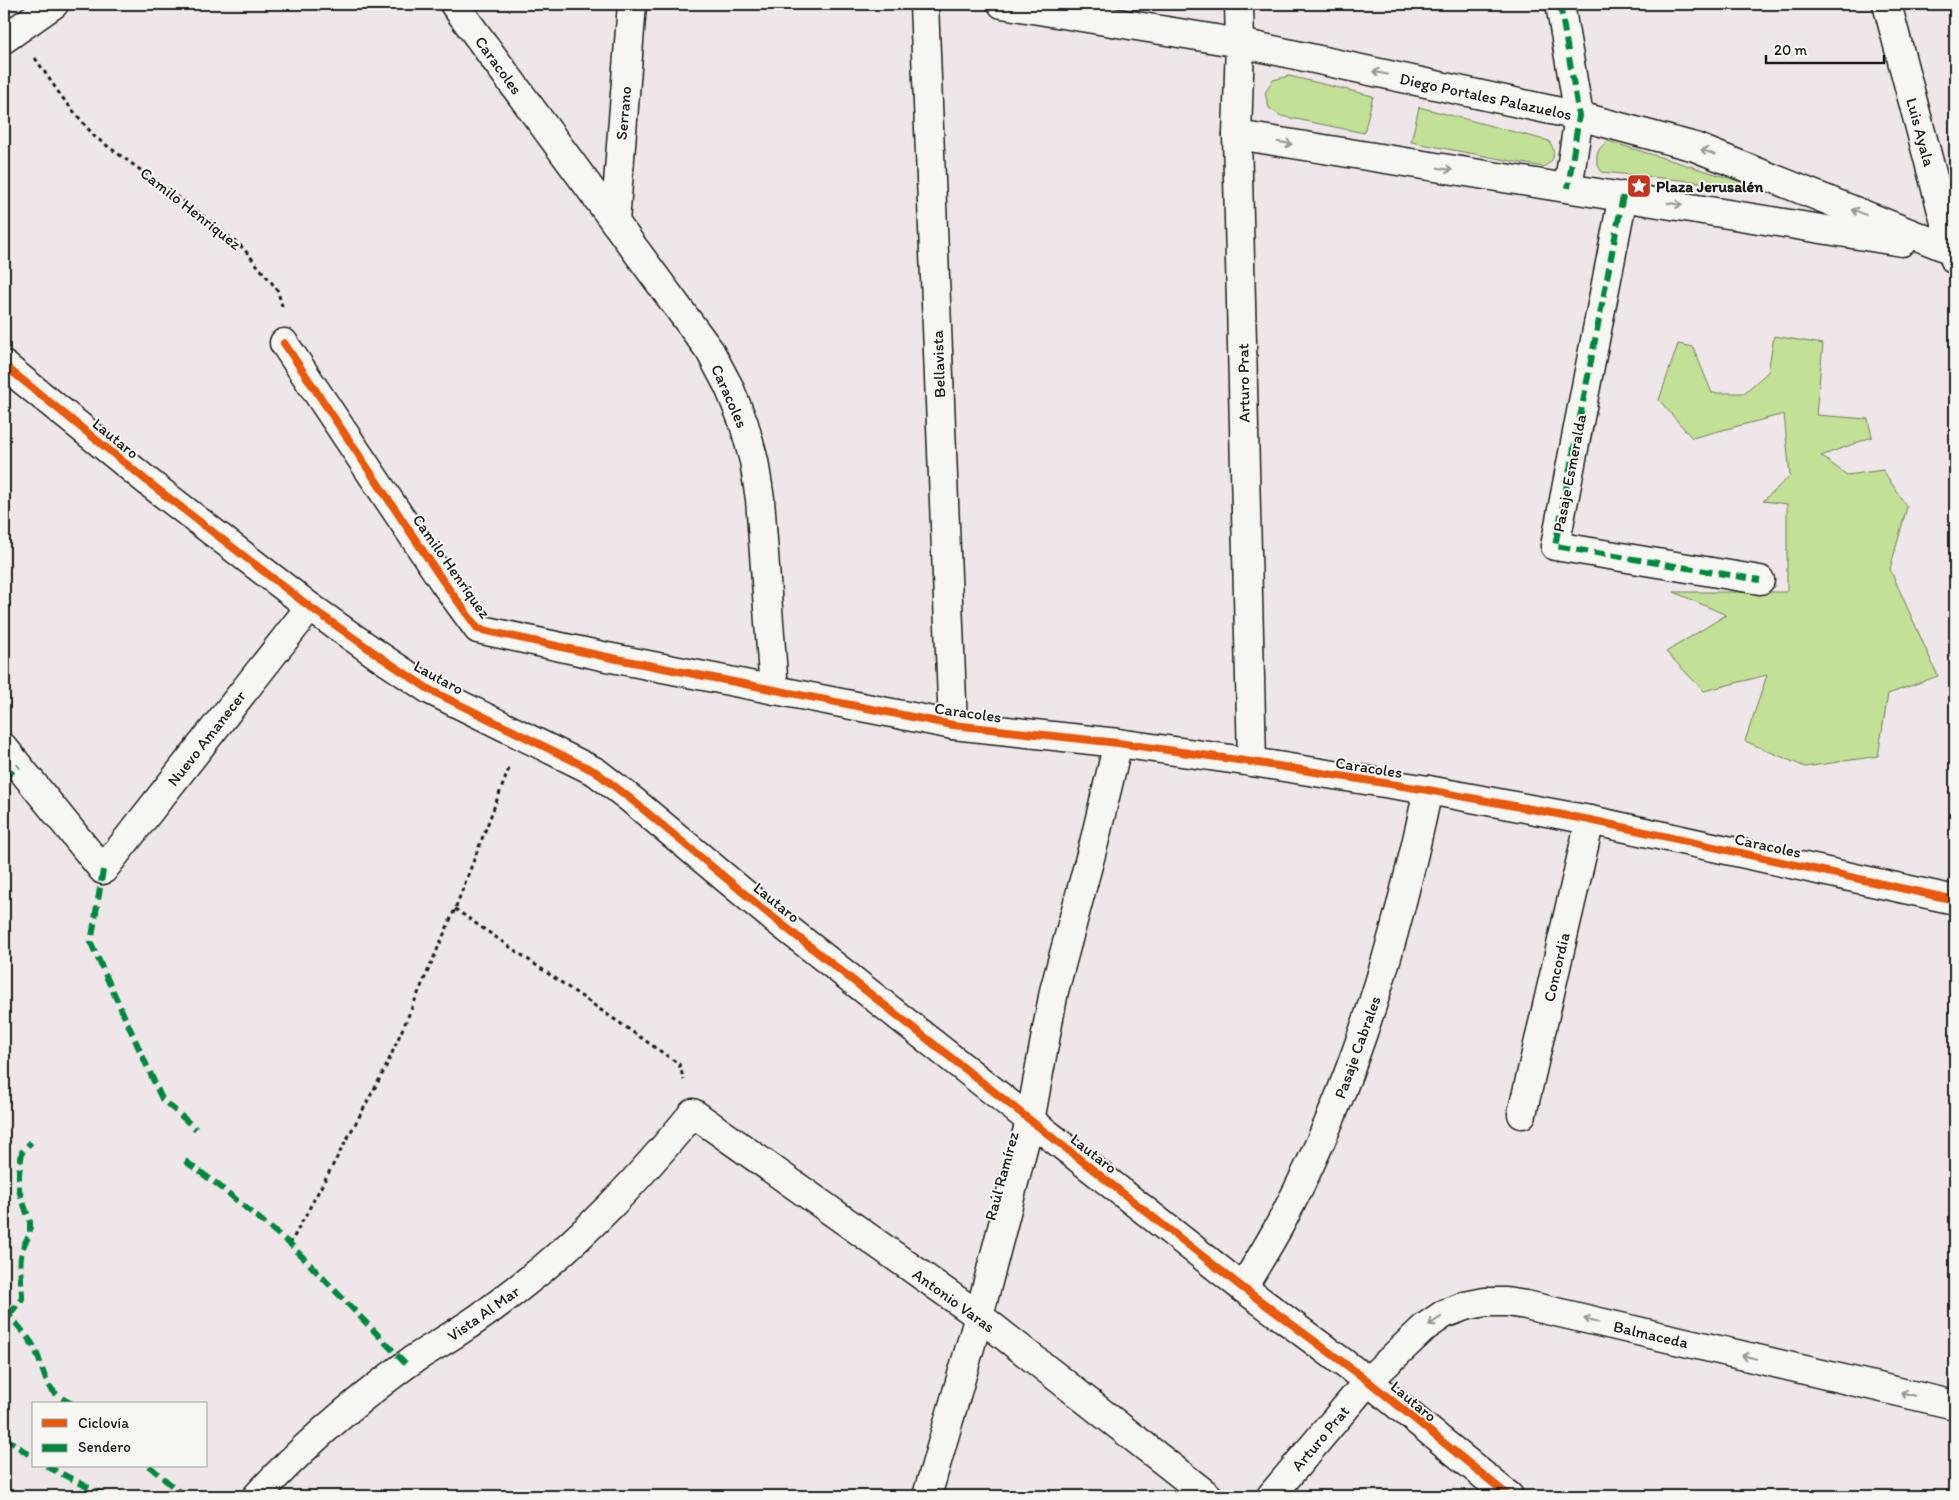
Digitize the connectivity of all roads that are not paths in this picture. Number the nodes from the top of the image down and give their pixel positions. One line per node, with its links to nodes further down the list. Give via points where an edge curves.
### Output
1 (54, 4): 9 (street)
2 (454, 4): 15 (street, Caracoles)
3 (632, 4): 15 (street, Serrano)
4 (924, 4): 22 (street, Bellavista)
5 (1002, 4): 10 (street, Diego Portales Palazuelos)
6 (1239, 4): 10 (street, Arturo Prat)
7 (1560, 4): 11 (street)
8 (1887, 4): 16 (street, Luis Ayala)
9 (10, 35)
10 (1240, 43): 11 (street, Diego Portales Palazuelos, one-way to 10); 12 (street, Arturo Prat)
11 (1579, 116): 13 (street); 16 (street, Diego Portales Palazuelos, one-way to 11, via 1695,147)
12 (1237, 136): 13 (street, one-way to 13); 25 (street, Arturo Prat)
13 (1568, 188): 14 (street)
14 (1623, 196): 16 (street, one-way to 16); 19 (street, Pasaje Esmeralda, via 1555,546)
15 (615, 222): 21 (street, Caracoles, via 710,351 744,424 760,499)
16 (1954, 254)
17 (284, 343): 21 (street, Camilo Henríquez, via 478,630)
18 (4, 365): 20 (street, Lautaro)
19 (1760, 580)
20 (310, 607): 24 (street, Nuevo Amanecer, via 102,870); 31 (street, Lautaro, via 430,690 596,772)
21 (774, 690): 22 (street, Caracoles)
22 (953, 725): 23 (street, Caracoles)
23 (1118, 743): 25 (street, Caracoles); 31 (street, Raúl Ramírez, via 1054,991)
24 (4, 748)
25 (1252, 762): 26 (street, Caracoles)
26 (1428, 790): 27 (street, Caracoles); 32 (street, Pasaje Cabrales, via 1390,952 1359,1046 1326,1130 1286,1213)
27 (1590, 820): 28 (street, Caracoles); 30 (street, Concordia)
28 (1955, 900)
29 (693, 1113): 33 (street, Antonio Varas); 36 (street, Vista Al Mar, via 616,1201 574,1241 466,1327 406,1364 364,1396 322,1430)
30 (1522, 1114)
31 (1030, 1121): 32 (street, Lautaro); 33 (street, Raúl Ramírez)
32 (1243, 1288): 34 (street, Lautaro)
33 (979, 1316): 37 (street, Raúl Ramírez); 38 (street, Antonio Varas)
34 (1368, 1381): 35 (street, Balmaceda, one-way to 34, via 1506,1302 1485,1302 1444,1314 1425,1327); 39 (street, Arturo Prat); 40 (street, Lautaro)
35 (1955, 1405)
36 (258, 1496)
37 (927, 1496)
38 (1208, 1496)
39 (1271, 1496)
40 (1509, 1496)

